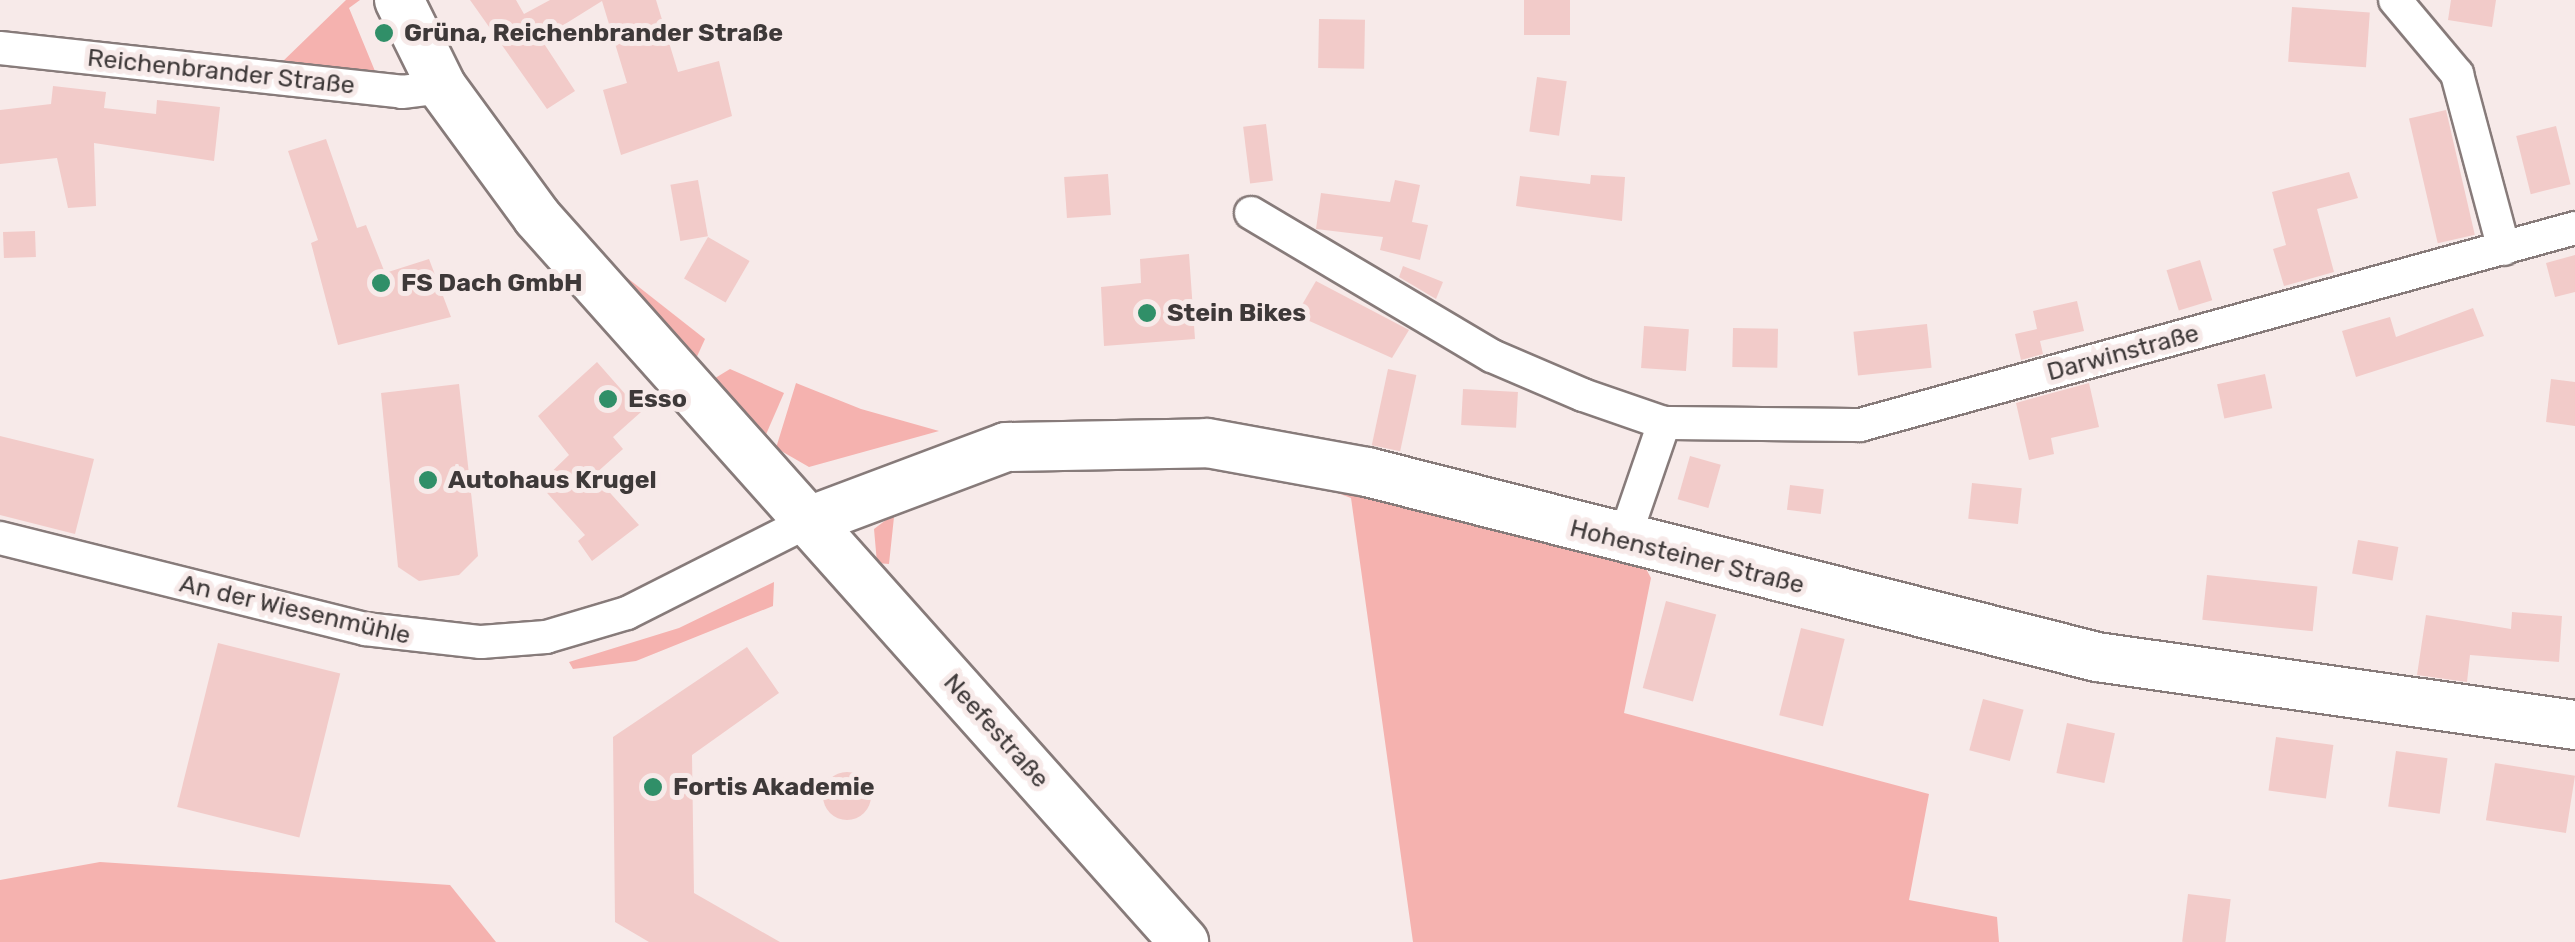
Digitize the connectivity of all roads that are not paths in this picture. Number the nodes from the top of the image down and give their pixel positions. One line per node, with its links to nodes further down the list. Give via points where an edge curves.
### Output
1 (399, 0): 4 (main road, Neefestraße)
2 (2395, 0): 7 (street, via 2456,74)
3 (0, 48): 4 (street, Reichenbrander Straße, via 402,92)
4 (442, 87): 9 (main road, Neefestraße, via 537,217)
5 (1251, 214): 8 (street, Darwinstraße, via 1492,356)
6 (2575, 228): 7 (street, Darwinstraße)
7 (2504, 250): 8 (street, Darwinstraße, via 1860,425)
8 (1664, 422): 11 (street)
9 (809, 521): 10 (street, An der Wiesenmühle, via 628,614 546,637 481,642 364,629); 11 (main road, Hohensteiner Straße, via 1006,447 1137,439 1367,472); 13 (main road, Neefestraße)
10 (0, 538)
11 (1622, 542): 12 (main road, Hohensteiner Straße, via 2096,657)
12 (2575, 725)
13 (1184, 942)

